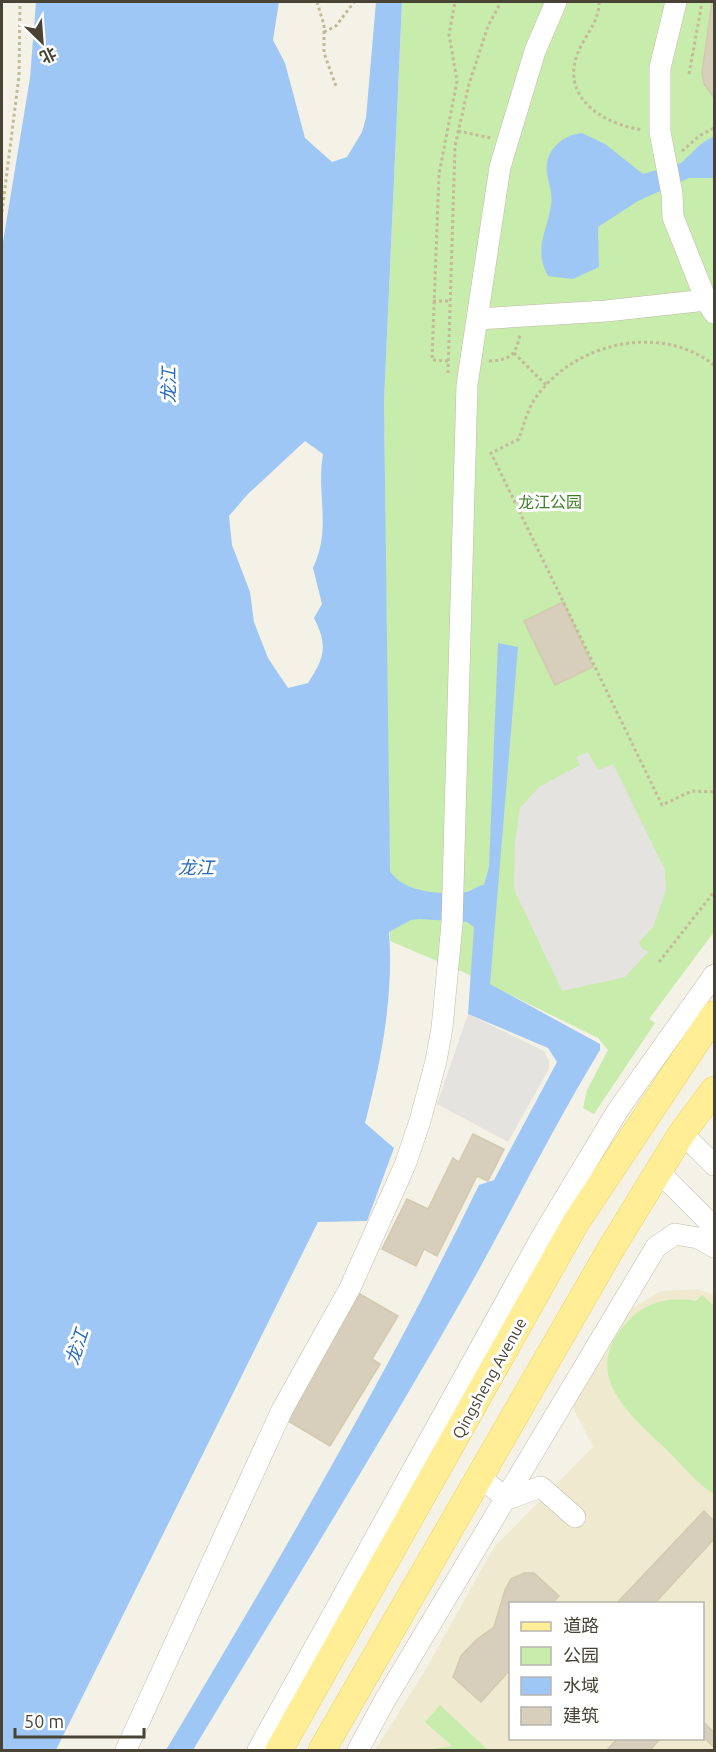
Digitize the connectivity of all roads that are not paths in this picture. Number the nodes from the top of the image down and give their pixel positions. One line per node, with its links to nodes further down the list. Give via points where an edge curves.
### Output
1 (556, 2): 4 (street, via 535,51 507,141)
2 (676, 2): 3 (street, via 660,68 660,132 670,157 673,217)
3 (710, 307): 4 (street)
4 (477, 319): 16 (street, via 464,424 452,924 442,1028 420,1121 405,1165 350,1288 282,1410)
5 (714, 975): 17 (street, via 618,1110 541,1238)
6 (714, 1015): 18 (main road, Qingsheng Avenue, via 576,1222)
7 (714, 1090): 8 (main road)
8 (682, 1133): 9 (street); 10 (main road)
9 (714, 1165)
10 (658, 1171): 11 (street); 13 (main road)
11 (714, 1227)
12 (714, 1248): 14 (street, via 698,1238 675,1234 656,1247)
13 (480, 1478): 14 (street); 19 (main road)
14 (507, 1499): 15 (street, via 541,1487); 20 (street)
15 (575, 1517)
16 (126, 1750)
17 (258, 1750)
18 (279, 1750)
19 (322, 1750)
20 (358, 1750)

